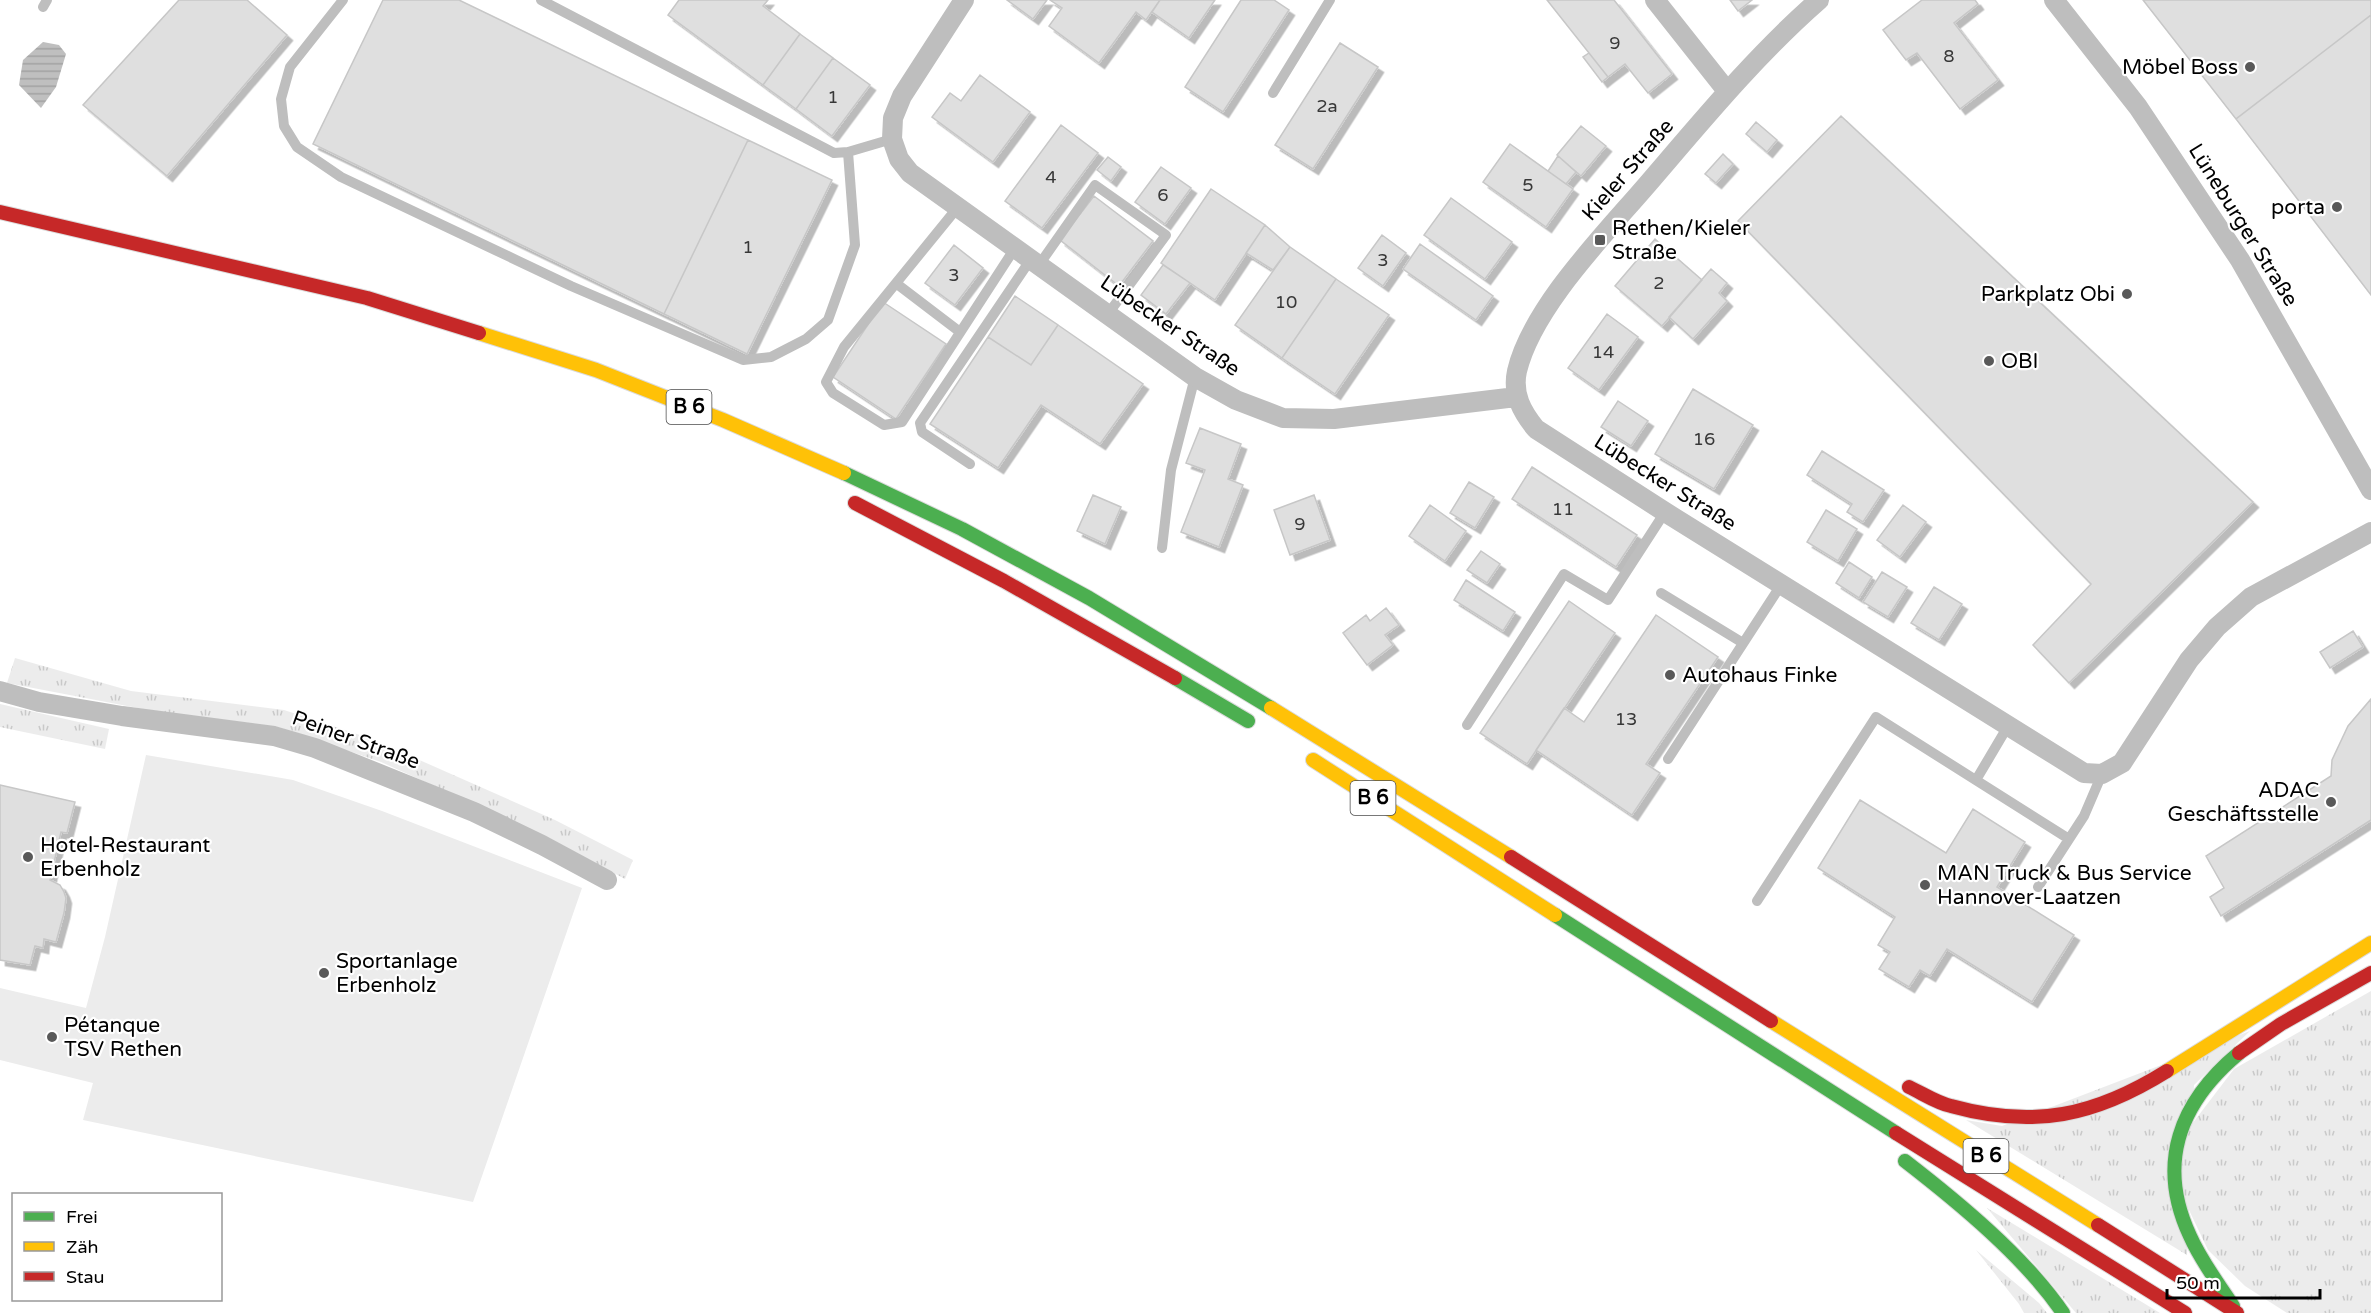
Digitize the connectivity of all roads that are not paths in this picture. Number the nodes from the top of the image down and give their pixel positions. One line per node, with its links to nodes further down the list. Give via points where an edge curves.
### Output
1 (343, 0): 11 (lane, via 290,68 281,99 284,126 297,147 352,182 571,286 743,360 771,357 806,339 828,320 855,245)
2 (541, 0): 11 (lane, via 834,153)
3 (964, 0): 10 (street, via 902,96 893,118)
4 (1330, 0): 9 (lane)
5 (1655, 0): 8 (street)
6 (1819, 0): 8 (street, Kieler Straße)
7 (2054, 0): 21 (street, Lüneburger Straße, via 2138,107 2240,260)
8 (1727, 92): 19 (street, Kieler Straße, via 1569,276 1527,339 1516,373)
9 (1273, 93)
10 (892, 139): 11 (lane); 12 (street, Lübecker Straße, via 899,159 910,173)
11 (848, 152)
12 (958, 207): 14 (street, Lübecker Straße); 15 (lane)
13 (0, 212): 43 (highway, B 6, via 367,298 463,327 596,370 821,462 962,529 1089,598)
14 (1028, 257): 16 (street, Lübecker Straße); 16 (lane, via 1095,185 1166,235); 17 (lane); 20 (lane, via 920,423 922,432)
15 (897, 284): 17 (lane); 17 (lane, via 844,347 826,382 833,393 884,425 902,422)
16 (1108, 314): 18 (street, Lübecker Straße)
17 (960, 332)
18 (1196, 377): 19 (street, Lübecker Straße, via 1236,400 1283,418 1334,419); 25 (lane, via 1171,470)
19 (1516, 397): 23 (street, Lübecker Straße, via 1536,429)
20 (970, 464)
21 (2371, 490)
22 (842, 497): 32 (highway, via 963,558)
23 (1665, 512): 26 (street, Lübecker Straße); 30 (lane, via 1608,600 1564,574)
24 (2371, 532): 35 (street, via 2251,597 2217,627 2188,660 2122,763)
25 (1162, 548)
26 (1781, 585): 28 (lane); 31 (street, Lübecker Straße)
27 (1661, 593): 28 (lane)
28 (1743, 643): 34 (lane)
29 (0, 691): 38 (street, Peiner Straße, via 122,716 274,735 474,812)
30 (1467, 725)
31 (2008, 726): 35 (street, Lübecker Straße, via 2084,773); 36 (lane)
32 (1263, 729)
33 (1303, 753): 46 (highway, B 6)
34 (1668, 759)
35 (2102, 774): 37 (lane)
36 (1976, 780): 37 (lane); 40 (lane, via 1876,717)
37 (2069, 839): 39 (lane)
38 (607, 880)
39 (2038, 886)
40 (1757, 901)
41 (2371, 943): 45 (highway, via 2145,1085 2105,1104 2043,1118 2010,1118 1949,1106)
42 (2371, 973): 51 (highway, via 2253,1043 2201,1090 2185,1121 2175,1153 2180,1210 2202,1258)
43 (1735, 999): 44 (highway); 51 (highway, B 6)
44 (1779, 1009)
45 (1901, 1083)
46 (1859, 1110): 47 (highway); 50 (highway, B 6)
47 (1875, 1139)
48 (1894, 1153): 49 (highway, via 1940,1187 2007,1249)
49 (2063, 1313)
50 (2185, 1313)
51 (2237, 1313)

